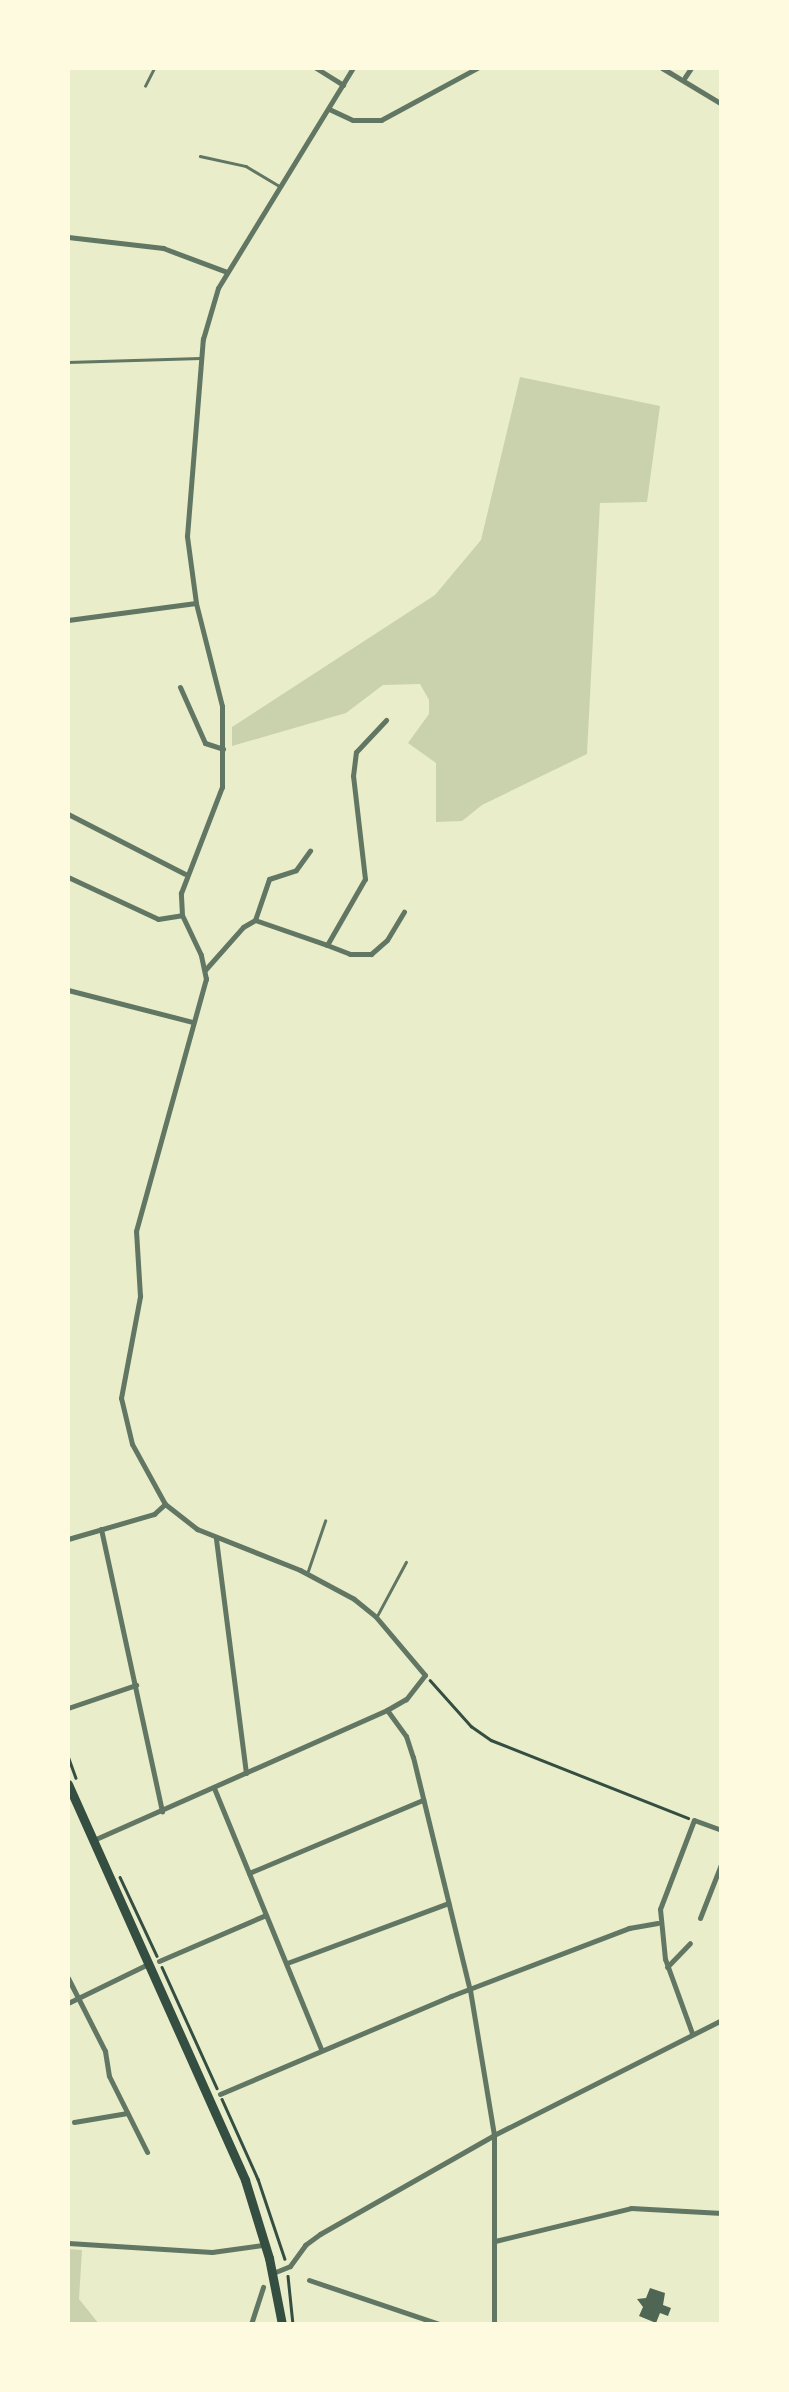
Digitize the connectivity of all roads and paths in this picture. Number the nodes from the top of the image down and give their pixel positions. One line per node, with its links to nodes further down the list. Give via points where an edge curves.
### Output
1 (154, 68): 9 (lane)
2 (316, 68): 8 (street)
3 (352, 68): 8 (street)
4 (477, 68): 11 (street, via 381,120 353,120)
5 (662, 68): 7 (street)
6 (691, 68): 7 (street)
7 (685, 78): 10 (street)
8 (343, 85): 11 (street)
9 (145, 86)
10 (722, 104)
11 (329, 108): 13 (street)
12 (200, 156): 13 (lane, via 246,166)
13 (280, 186): 15 (street)
14 (68, 237): 15 (street, via 163,248)
15 (227, 272): 16 (street, via 207,312)
16 (202, 358): 17 (lane); 18 (street, via 187,494)
17 (68, 362)
18 (196, 603): 19 (street); 22 (street, via 220,690)
19 (68, 620)
20 (180, 687): 22 (street, via 205,743)
21 (386, 720): 30 (street, via 356,752 364,879)
22 (223, 749): 25 (street, via 219,800)
23 (68, 814): 25 (street)
24 (310, 851): 29 (street, via 296,870 269,879)
25 (186, 874): 28 (street)
26 (68, 876): 28 (street, via 158,919)
27 (404, 912): 30 (street, via 372,954)
28 (182, 914): 31 (street)
29 (256, 920): 30 (street); 31 (street)
30 (327, 945)
31 (206, 970): 33 (street)
32 (68, 990): 33 (street)
33 (194, 1022): 34 (street, via 136,1231 140,1296 121,1398 132,1444)
34 (165, 1504): 36 (street, via 154,1514); 37 (street)
35 (325, 1520): 40 (lane)
36 (101, 1529): 38 (street); 43 (street)
37 (216, 1538): 40 (street); 47 (street)
38 (68, 1539)
39 (406, 1562): 41 (lane)
40 (307, 1574): 41 (street)
41 (376, 1617): 42 (street)
42 (425, 1674): 45 (street, via 406,1700); 52 (path, via 492,1740)
43 (136, 1685): 44 (street); 51 (street)
44 (68, 1708)
45 (388, 1710): 47 (street); 50 (street, via 406,1736)
46 (68, 1756): 48 (path)
47 (246, 1774): 49 (street)
48 (72, 1781): 54 (main road)
49 (214, 1788): 51 (street); 57 (street)
50 (423, 1800): 57 (street); 58 (street)
51 (162, 1812): 54 (street)
52 (694, 1820): 53 (street); 61 (street)
53 (722, 1830)
54 (92, 1841): 64 (main road)
55 (722, 1862): 60 (street)
56 (115, 1865): 63 (path)
57 (249, 1873): 59 (street)
58 (448, 1903): 65 (street); 68 (street)
59 (266, 1915): 63 (street); 65 (street)
60 (700, 1918)
61 (658, 1923): 66 (street); 68 (street)
62 (690, 1944): 66 (street)
63 (159, 1960): 74 (path)
64 (148, 1964): 69 (street); 82 (main road, via 233,2150)
65 (286, 1964): 73 (street)
66 (667, 1966): 72 (street)
67 (68, 1978): 69 (street)
68 (470, 1990): 73 (street); 77 (street)
69 (77, 1997): 70 (street); 75 (street)
70 (68, 2003)
71 (722, 2020): 72 (street)
72 (692, 2034): 77 (street)
73 (322, 2050): 74 (street)
74 (220, 2094): 83 (path)
75 (127, 2113): 76 (street); 78 (street)
76 (74, 2122)
77 (494, 2135): 80 (street); 84 (street, via 320,2234 290,2266)
78 (146, 2152)
79 (722, 2214): 80 (street, via 618,2210)
80 (495, 2241): 93 (street)
81 (68, 2243): 82 (street, via 212,2252)
82 (266, 2244): 84 (main road)
83 (286, 2262)
84 (273, 2272): 90 (main road)
85 (288, 2274): 91 (path)
86 (309, 2280): 88 (street)
87 (263, 2287): 89 (street)
88 (421, 2322): 92 (street)
89 (250, 2324)
90 (282, 2324)
91 (293, 2324)
92 (439, 2324)
93 (494, 2324)

